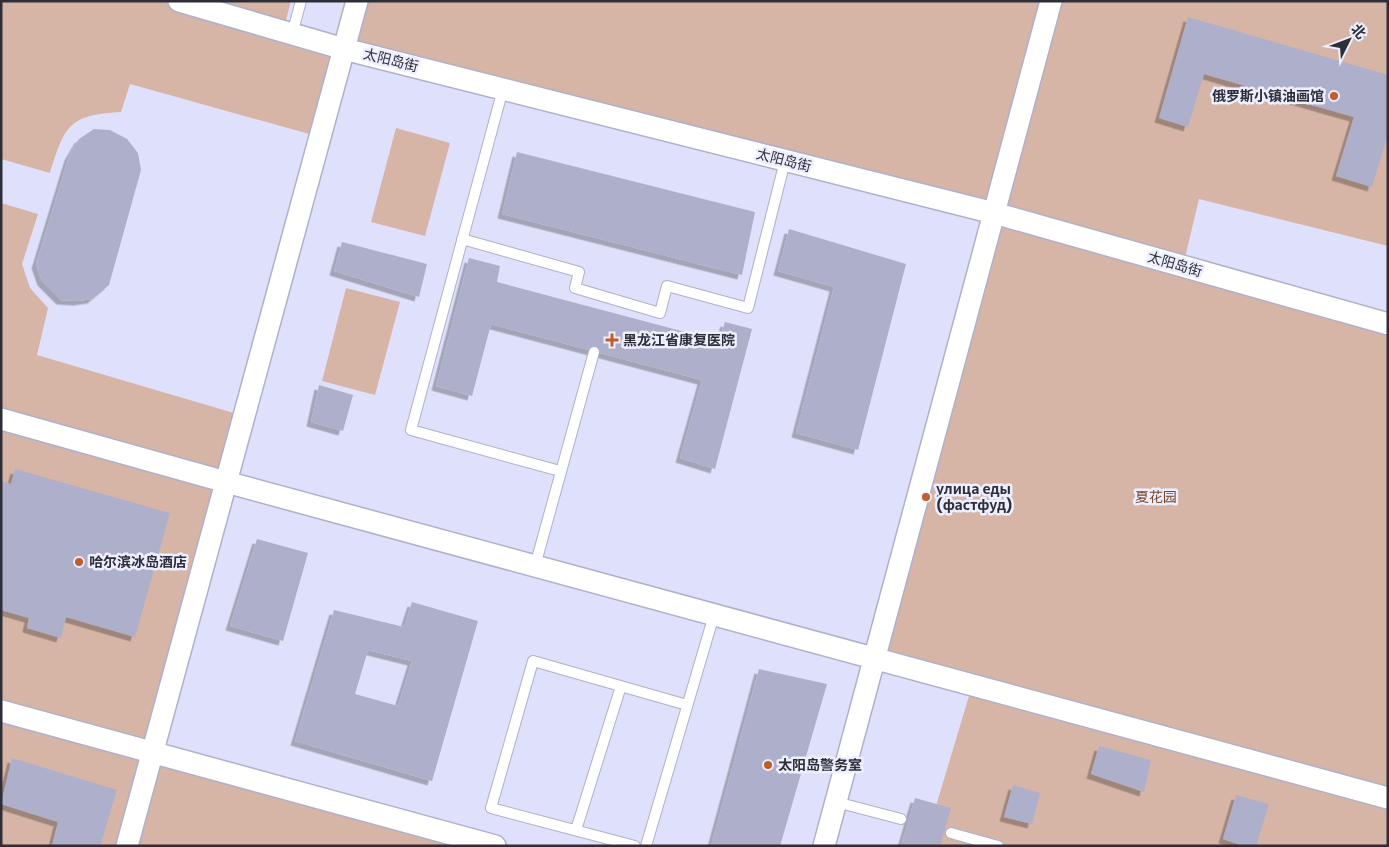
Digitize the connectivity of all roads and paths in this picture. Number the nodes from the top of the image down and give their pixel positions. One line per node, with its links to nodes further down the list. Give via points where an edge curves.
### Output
1 (179, 1): 5 (street, 太阳岛街)
2 (301, 1): 5 (lane)
3 (357, 1): 6 (street)
4 (1051, 1): 9 (street)
5 (292, 34): 6 (street, 太阳岛街)
6 (344, 48): 7 (street, 太阳岛街); 15 (street)
7 (503, 89): 8 (street, 太阳岛街); 10 (lane)
8 (785, 161): 9 (street, 太阳岛街); 10 (lane, via 748,308 668,286 660,313 575,288 579,272)
9 (994, 214): 11 (street, 太阳岛街); 18 (street)
10 (462, 239): 14 (lane, via 410,430)
11 (1388, 324)
12 (594, 352): 14 (lane)
13 (1, 420): 15 (street)
14 (560, 471): 16 (lane)
15 (226, 482): 16 (street); 22 (street)
16 (535, 566): 17 (street)
17 (714, 616): 18 (street); 20 (lane)
18 (873, 659): 23 (street); 24 (street)
19 (621, 686): 20 (lane); 26 (lane); 26 (lane, via 533,661 491,808)
20 (688, 705): 31 (lane)
21 (1, 711): 22 (street)
22 (152, 753): 28 (street); 29 (street)
23 (1388, 798)
24 (836, 802): 25 (lane); 32 (street)
25 (901, 819)
26 (576, 830): 30 (lane)
27 (951, 833): 33 (lane)
28 (127, 846)
29 (495, 846)
30 (635, 846)
31 (646, 846)
32 (824, 846)
33 (998, 846)

